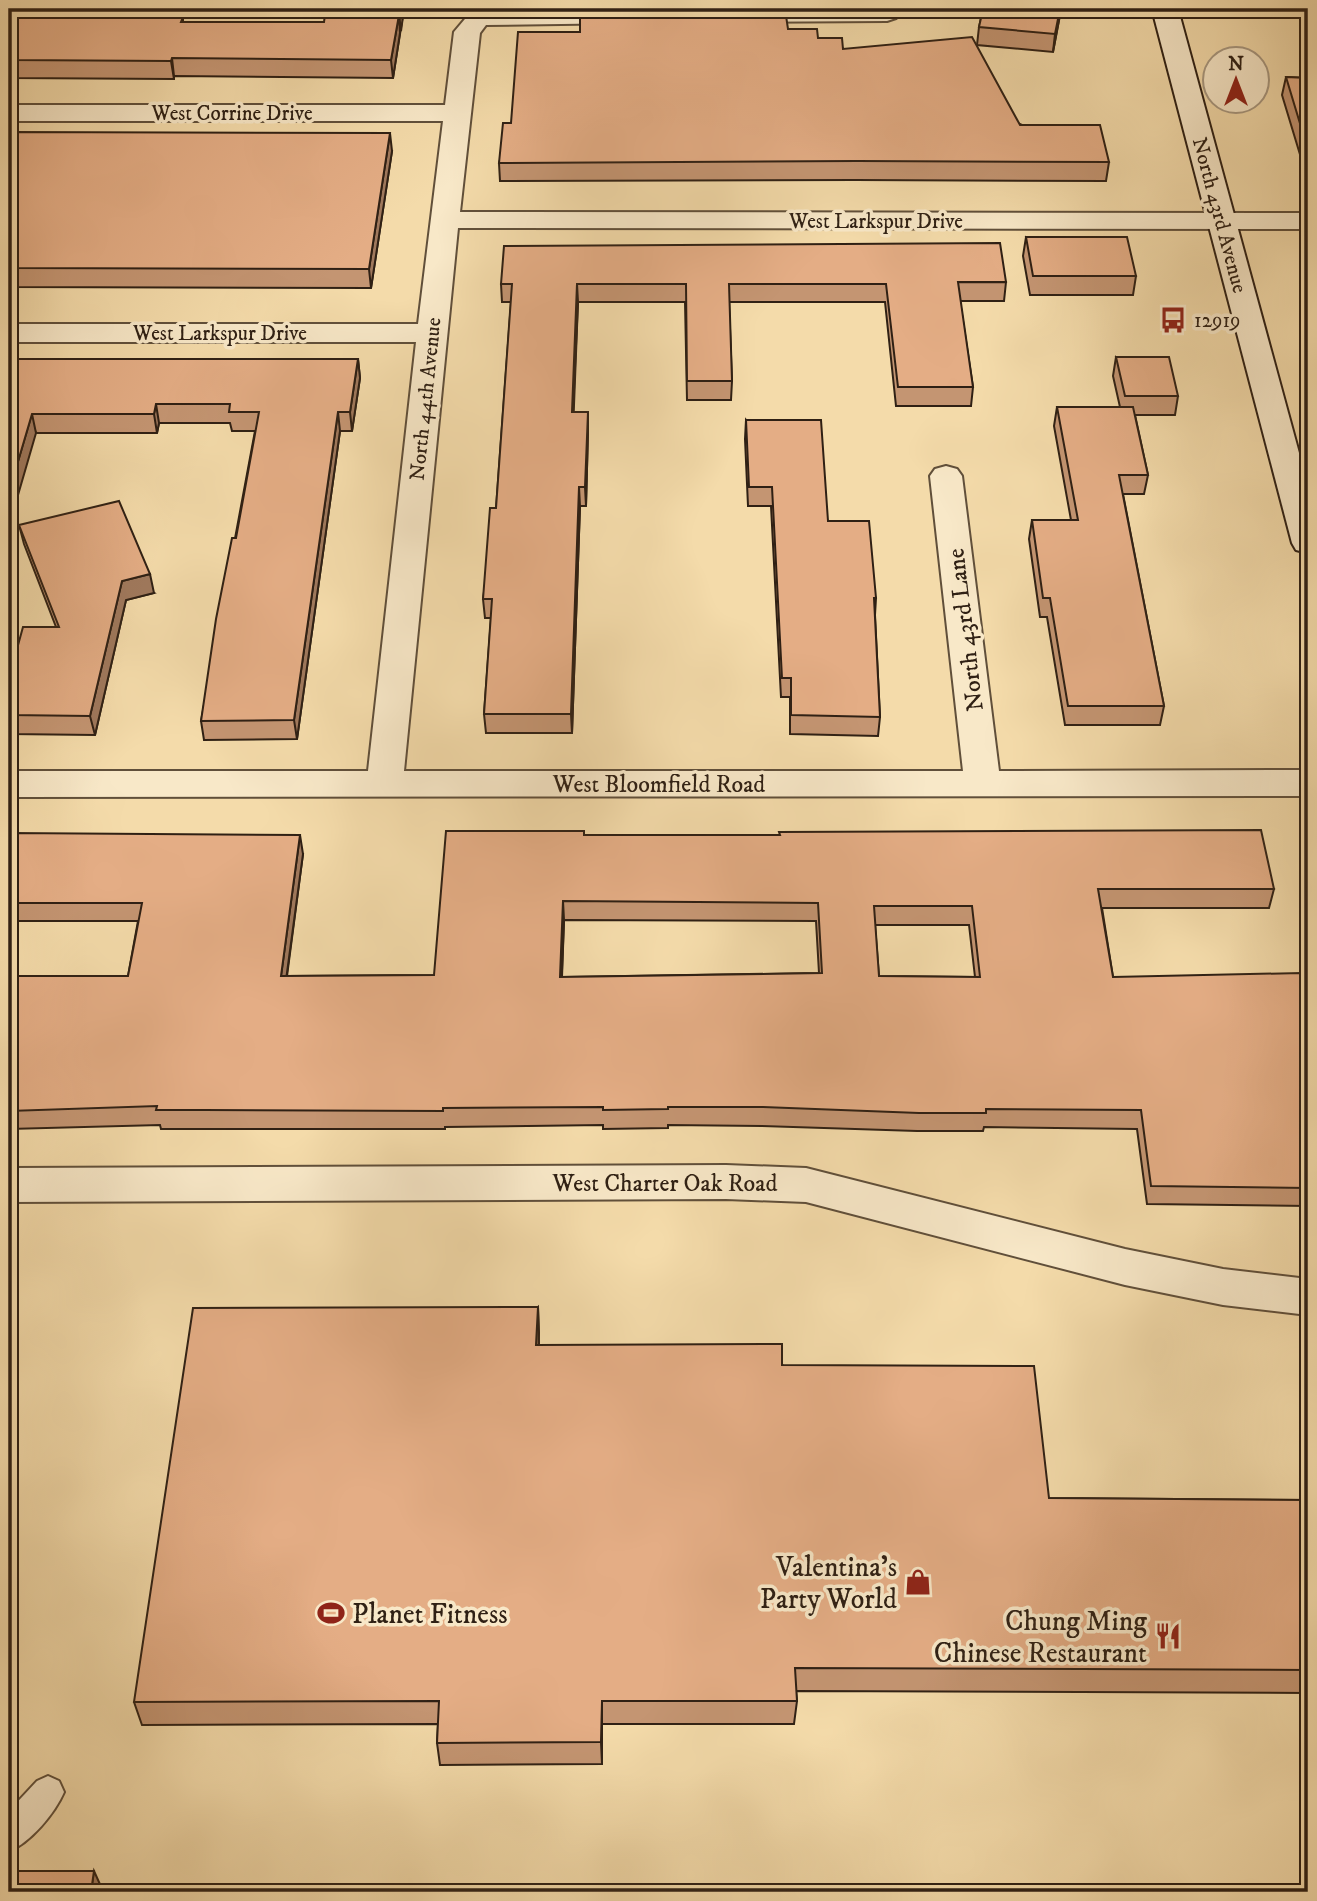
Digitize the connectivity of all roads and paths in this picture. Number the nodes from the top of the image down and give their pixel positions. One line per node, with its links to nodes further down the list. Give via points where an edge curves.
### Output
1 (1165, 9): 9 (street, North 43rd Avenue)
2 (887, 13): 3 (street)
3 (711, 14)
4 (657, 15): 6 (street, North 44th Avenue, via 479,18 467,32)
5 (9, 113): 6 (street, West Corrine Drive)
6 (456, 113): 7 (street, North 44th Avenue)
7 (445, 220): 9 (street, West Larkspur Drive); 11 (street, North 44th Avenue)
8 (1308, 221): 9 (street, West Larkspur Drive)
9 (1220, 222): 13 (street, North 43rd Avenue)
10 (9, 333): 11 (street, West Larkspur Drive)
11 (432, 333): 17 (street, North 44th Avenue)
12 (946, 476): 14 (street, North 43rd Lane)
13 (1308, 543)
14 (982, 783): 15 (street, West Bloomfield Road); 17 (street, West Bloomfield Road)
15 (1308, 783)
16 (9, 784): 17 (street, West Bloomfield Road)
17 (385, 785)
18 (9, 1185): 19 (street, West Charter Oak Road, via 806,1185 1125,1266 1223,1287)
19 (1308, 1297)
20 (48, 1792): 21 (lane)
21 (9, 1835)

